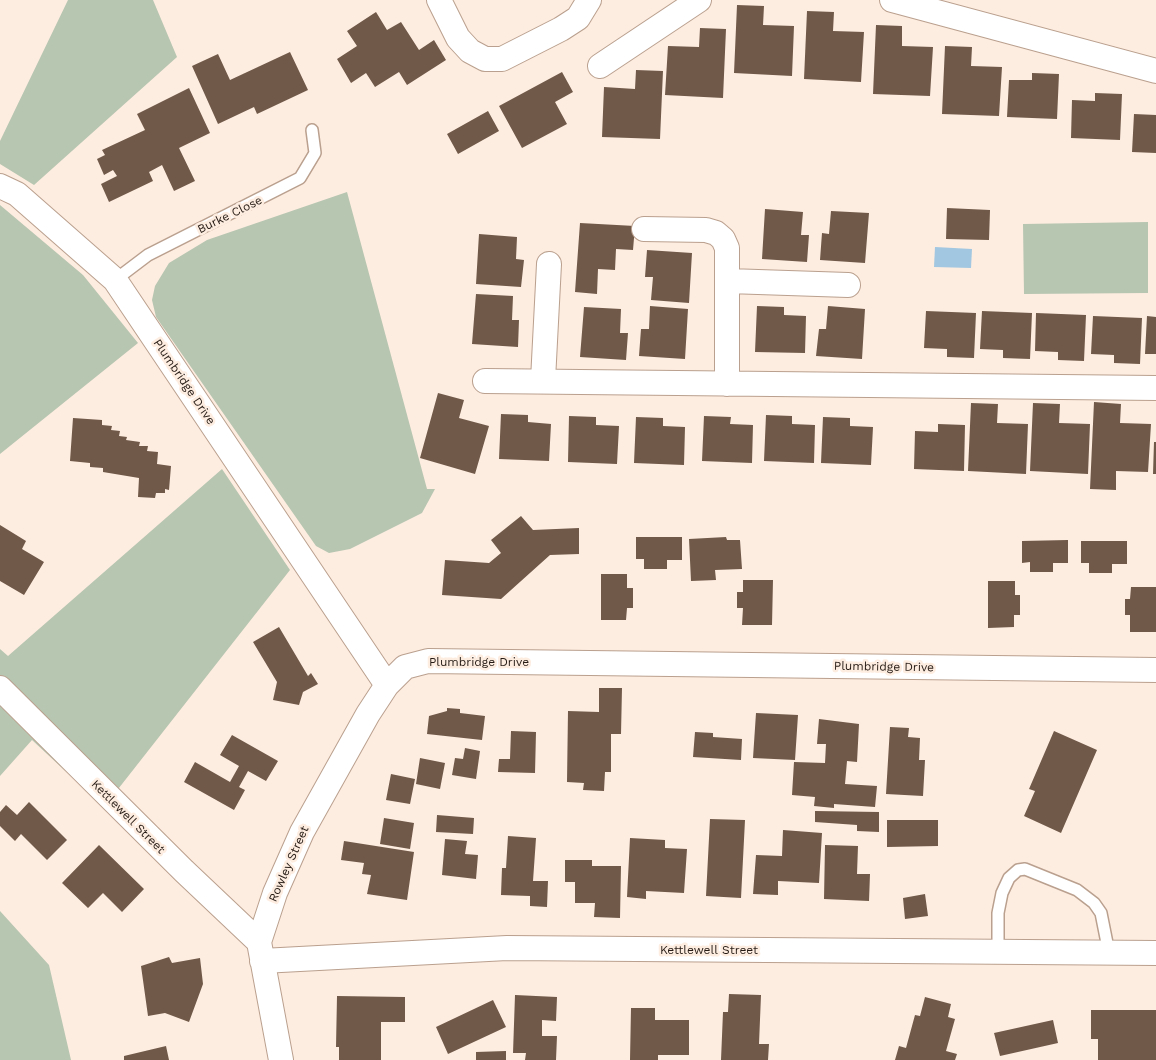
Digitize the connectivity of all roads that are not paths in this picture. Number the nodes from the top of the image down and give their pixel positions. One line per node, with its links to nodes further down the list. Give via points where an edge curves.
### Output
1 (439, 0): 2 (street, via 458,38 470,51 485,59 502,59 578,18)
2 (589, 0)
3 (699, 0): 5 (street)
4 (892, 0): 6 (street)
5 (600, 66)
6 (1156, 70)
7 (312, 130): 11 (lane, Burke Close, via 315,154 300,178 148,255)
8 (0, 186): 11 (street, Plumbridge Drive, via 17,194)
9 (644, 229): 12 (street, via 716,233 727,248)
10 (549, 264): 15 (street)
11 (115, 280): 19 (street, Plumbridge Drive)
12 (728, 281): 13 (street); 16 (street)
13 (848, 285)
14 (485, 380): 15 (street)
15 (543, 380): 16 (street)
16 (727, 384): 17 (street)
17 (1156, 388)
18 (1156, 670): 19 (street, Plumbridge Drive, via 428,660 405,667)
19 (387, 684): 21 (street, Rowley Street, via 302,832 275,893)
20 (0, 688): 21 (street, Kettlewell Street)
21 (261, 952): 22 (street, Kettlewell Street, via 507,948); 25 (street, Rowley Street)
22 (998, 952): 23 (street, Kettlewell Street); 23 (lane, via 998,913 1002,893 1009,878 1018,870 1025,869 1077,890 1094,903 1101,914)
23 (1109, 952): 24 (street, Kettlewell Street)
24 (1156, 953)
25 (281, 1060)

